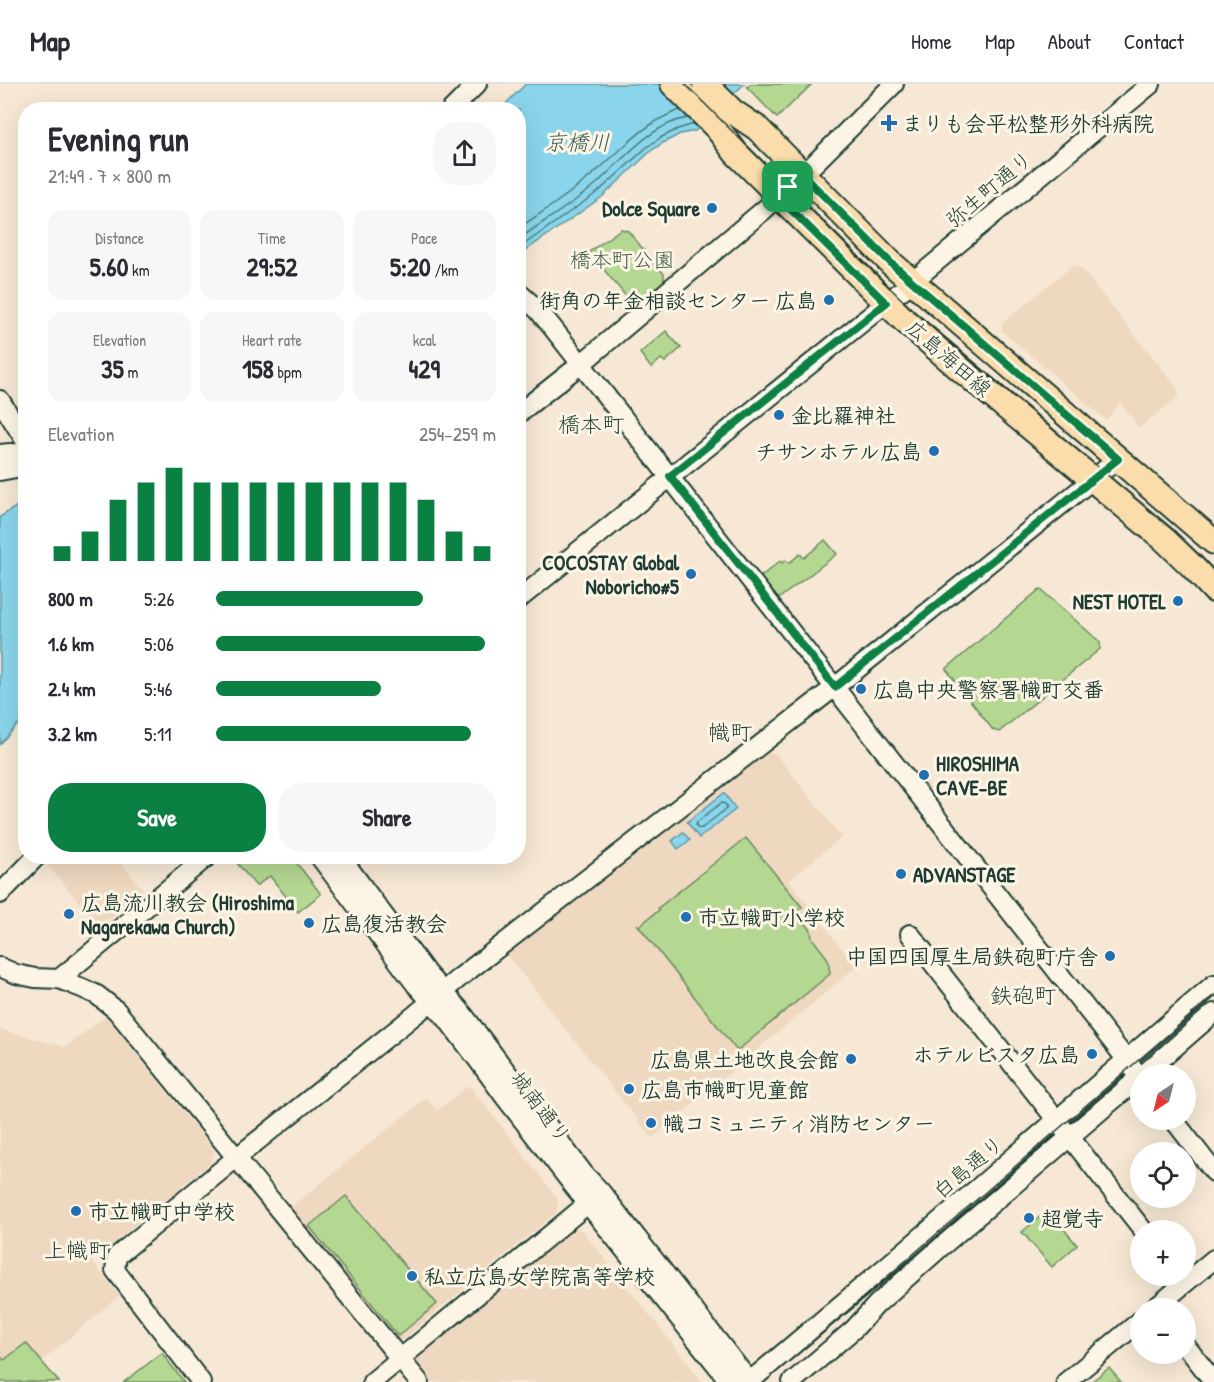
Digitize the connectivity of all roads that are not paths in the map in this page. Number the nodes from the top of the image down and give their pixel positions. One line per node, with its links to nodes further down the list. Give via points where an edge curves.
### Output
1 (477, 84): 6 (street)
2 (673, 84): 7 (main road, 広島海田線)
3 (705, 84): 7 (main road, 広島海田線)
4 (894, 84): 8 (street)
5 (1151, 84): 10 (street, 弥生町通り)
6 (459, 102)
7 (719, 114): 8 (main road, 広島海田線, via 733,112 757,128); 9 (main road, 広島海田線, via 736,153)
8 (802, 174): 9 (street); 10 (main road, 広島海田線)
9 (778, 197): 12 (main road, 広島海田線); 13 (street)
10 (912, 282): 12 (street, 弥生町通り); 19 (main road, 広島海田線)
11 (526, 299): 13 (street)
12 (886, 303): 22 (street, 弥生町通り); 23 (main road, 広島海田線)
13 (581, 364): 15 (street); 22 (street)
14 (0, 400): 16 (street)
15 (526, 407)
16 (18, 429)
17 (18, 453): 18 (street)
18 (0, 454)
19 (1118, 459): 23 (street); 24 (main road, 広島海田線)
20 (18, 467): 21 (street)
21 (0, 471)
22 (670, 476): 26 (street, 弥生町通り); 27 (street)
23 (1092, 479): 25 (main road, 広島海田線, via 1164,539); 27 (street)
24 (1214, 542)
25 (1214, 590)
26 (526, 593)
27 (835, 687): 37 (street); 39 (street)
28 (30, 864): 32 (street)
29 (198, 864): 35 (street)
30 (325, 864): 37 (street, 城南通り, via 416,986)
31 (346, 864): 37 (street, 城南通り, via 428,975)
32 (0, 894)
33 (910, 934): 43 (street)
34 (0, 967): 35 (street, via 34,978)
35 (59, 980): 46 (street, via 97,995 116,1010)
36 (1214, 984): 39 (street, 白島通り)
37 (437, 997): 46 (street); 48 (street, 城南通り, via 459,1009 584,1174)
38 (1214, 1013): 41 (street)
39 (1126, 1059): 40 (street); 43 (street, 白島通り)
40 (1130, 1064)
41 (1155, 1064)
42 (1130, 1086): 45 (street, 白島通り)
43 (1057, 1120): 45 (street); 61 (street, 白島通り)
44 (1182, 1130): 47 (street)
45 (1070, 1137): 49 (street); 62 (street, 白島通り)
46 (236, 1158): 55 (street); 57 (street, via 117,1256 115,1270)
47 (1214, 1172)
48 (595, 1198): 55 (street); 60 (street, 城南通り); 61 (street, 城南通り)
49 (1135, 1220)
50 (1214, 1259): 51 (street)
51 (1196, 1270)
52 (1175, 1286): 53 (street)
53 (1165, 1298)
54 (1130, 1328): 63 (street)
55 (400, 1359): 58 (street); 59 (street)
56 (1196, 1359): 64 (street)
57 (201, 1382)
58 (372, 1382)
59 (418, 1382)
60 (730, 1382)
61 (750, 1382)
62 (792, 1382)
63 (1066, 1382)
64 (1214, 1382)

